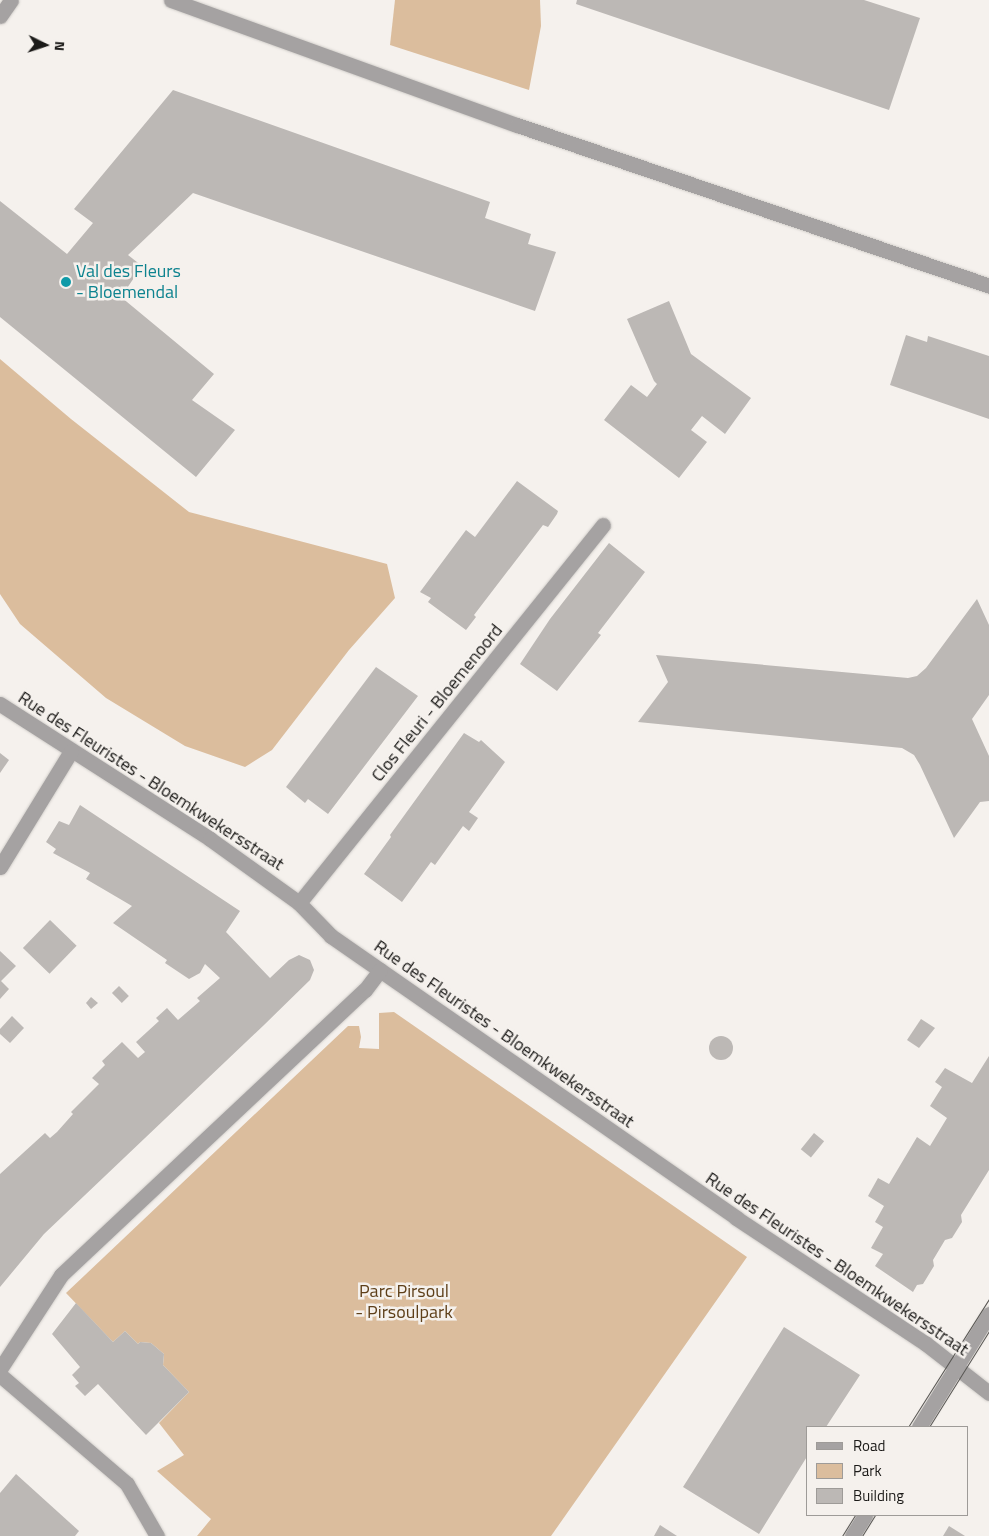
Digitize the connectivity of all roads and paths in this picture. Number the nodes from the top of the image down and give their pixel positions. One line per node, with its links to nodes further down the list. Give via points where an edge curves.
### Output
1 (12, 0): 3 (street)
2 (171, 0): 4 (street, via 517,125)
3 (0, 16)
4 (989, 286)
5 (603, 525): 9 (street, Clos Fleuri - Bloemenoord)
6 (0, 704): 7 (street, Rue des Fleuristes - Bloemkwekersstraat)
7 (71, 751): 8 (street); 9 (street, Rue des Fleuristes - Bloemkwekersstraat, via 210,839)
8 (0, 867)
9 (299, 903): 10 (street, Rue des Fleuristes - Bloemkwekersstraat, via 331,936)
10 (380, 970): 12 (street, Rue des Fleuristes - Bloemkwekersstraat, via 736,1218 920,1339); 13 (street, via 365,990 61,1275)
11 (989, 1314): 12 (street)
12 (956, 1368): 15 (street, Rue des Fleuristes - Bloemkwekersstraat); 16 (street)
13 (0, 1369)
14 (0, 1375): 18 (street, via 126,1484)
15 (989, 1394)
16 (920, 1426)
17 (864, 1516): 19 (street)
18 (157, 1536)
19 (852, 1536)

